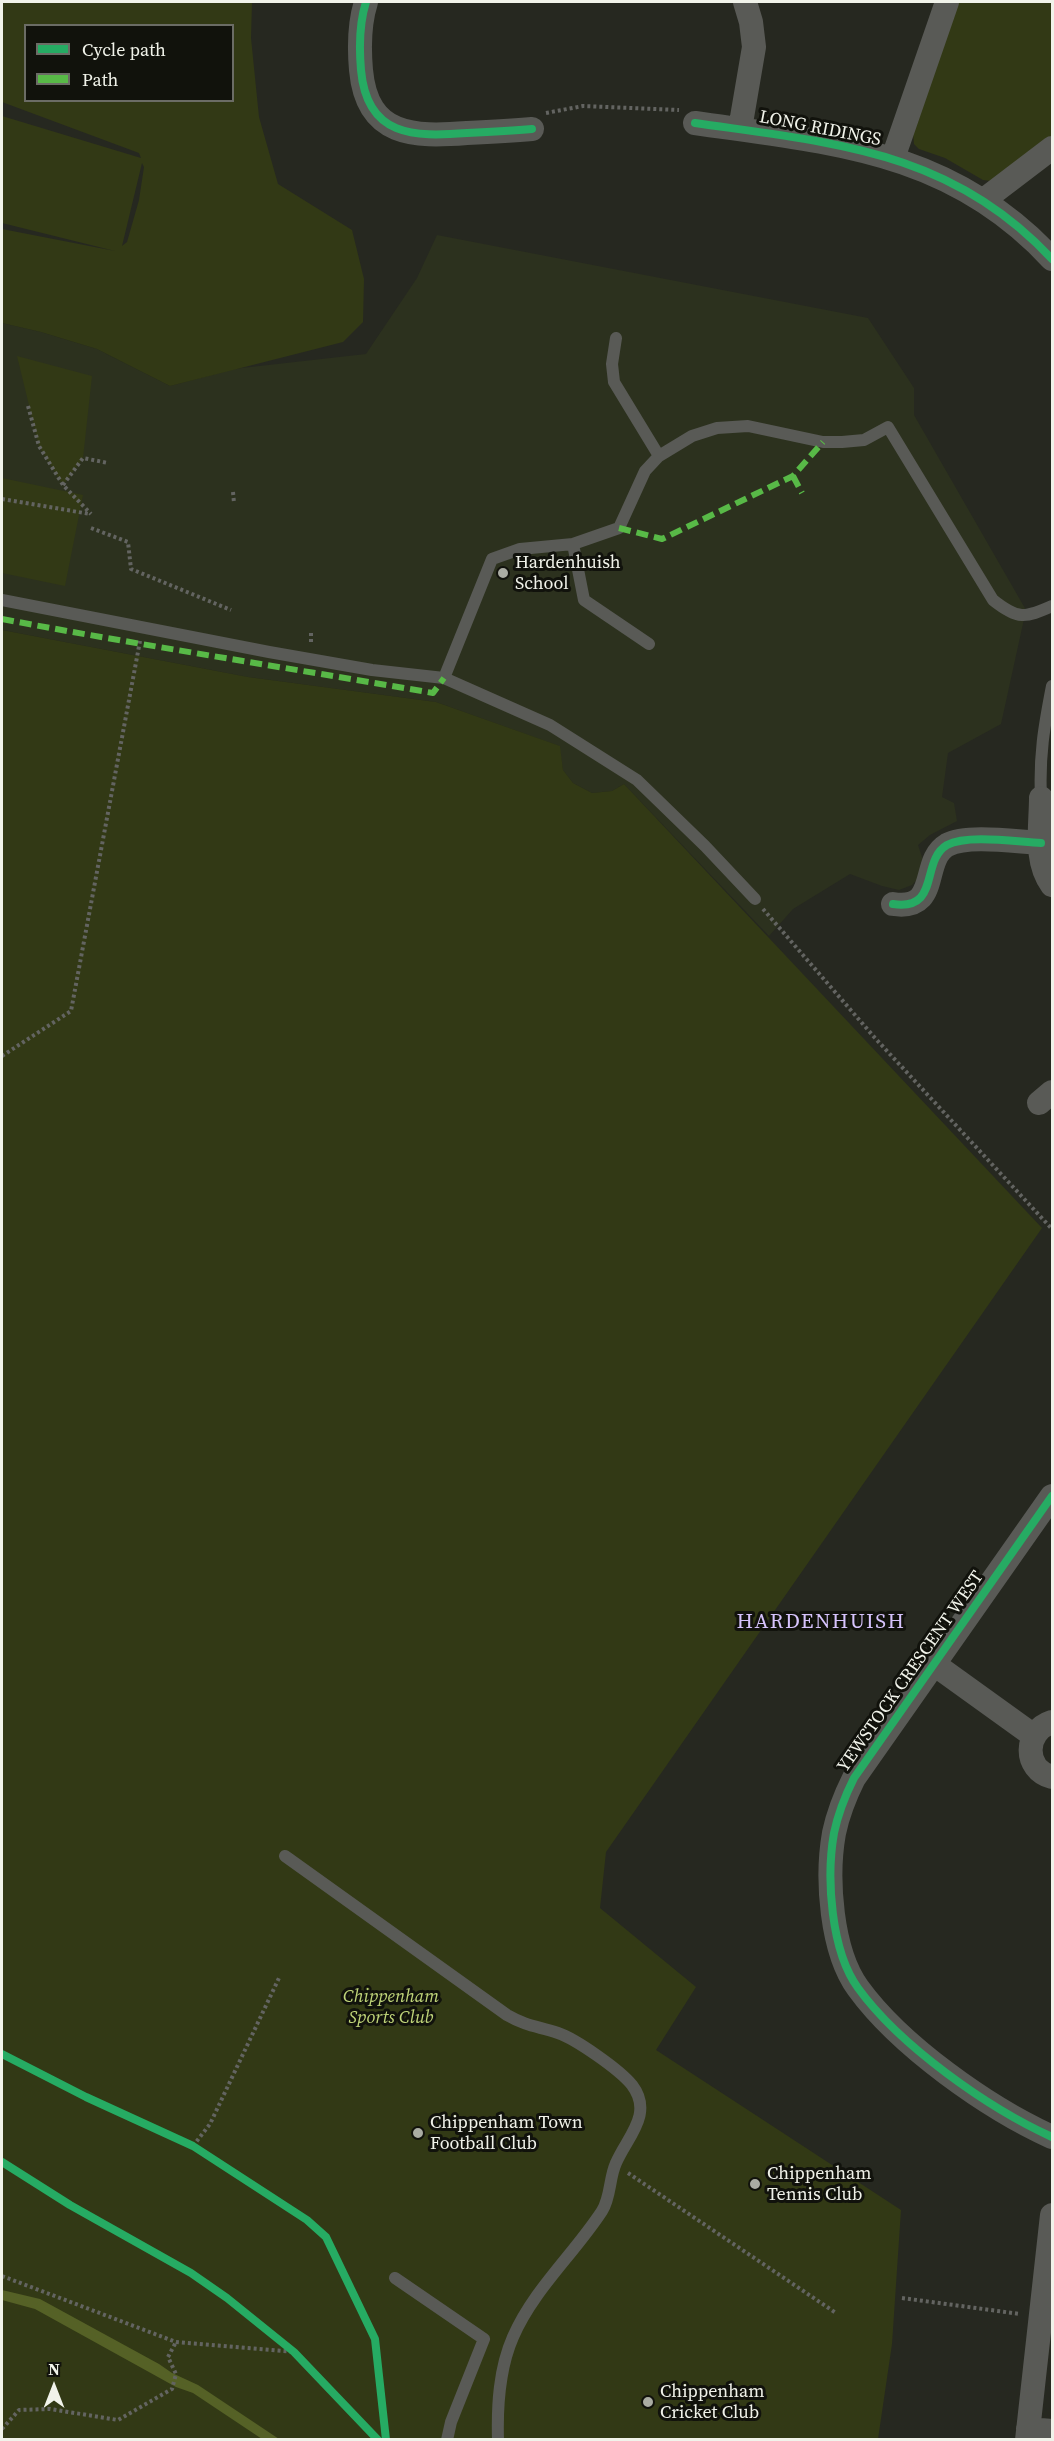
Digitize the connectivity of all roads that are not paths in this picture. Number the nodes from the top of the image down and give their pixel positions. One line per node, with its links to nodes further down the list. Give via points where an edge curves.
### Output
1 (366, 2): 4 (street, via 360,38 362,81 370,104 389,124 411,134 429,136)
2 (745, 2): 6 (street, via 754,47)
3 (948, 2): 8 (street)
4 (540, 121)
5 (695, 123): 6 (street, LONG RIDINGS)
6 (740, 129): 8 (street, LONG RIDINGS)
7 (1053, 148): 9 (street)
8 (893, 158): 9 (street, LONG RIDINGS, via 939,175)
9 (985, 200): 10 (street, LONG RIDINGS, via 1014,221)
10 (1053, 259)
11 (616, 338): 12 (lane, via 614,382)
12 (659, 456): 13 (lane, via 645,471 619,528); 15 (lane, via 692,436 717,428 748,426 823,442 842,442 864,440 888,427 993,600 1027,616)
13 (573, 544): 16 (lane, via 584,600); 17 (lane, via 520,549 492,559)
14 (2, 600): 17 (lane, via 372,670)
15 (1053, 606)
16 (649, 644)
17 (444, 678): 22 (lane, via 550,725 637,780)
18 (1053, 686): 19 (lane, via 1039,763)
19 (1041, 798): 20 (street)
20 (1041, 843): 21 (street, via 1043,864); 23 (street, via 953,843 937,855 929,883 918,900 909,905)
21 (1053, 885)
22 (755, 899)
23 (893, 904)
24 (1053, 1496): 25 (street, YEWSTOCK CRESCENT WEST)
25 (934, 1664): 26 (street, YEWSTOCK CRESCENT WEST); 29 (street, YEWSTOCK CRESCENT WEST, via 871,1751 842,1802 830,1864 840,1949 858,1987 897,2032 960,2083)
26 (1043, 1729): 27 (street, YEWSTOCK CRESCENT WEST, via 1030,1754 1039,1769)
27 (1053, 1777)
28 (285, 1856): 35 (lane, via 507,2015 531,2027 560,2034 622,2074 639,2098 638,2125 615,2164 604,2208 526,2312 512,2339 497,2406)
29 (1053, 2138)
30 (1053, 2215): 33 (street)
31 (395, 2278): 34 (lane, via 484,2339)
32 (1053, 2431): 33 (street)
33 (1027, 2434)
34 (447, 2439)
35 (498, 2439)

